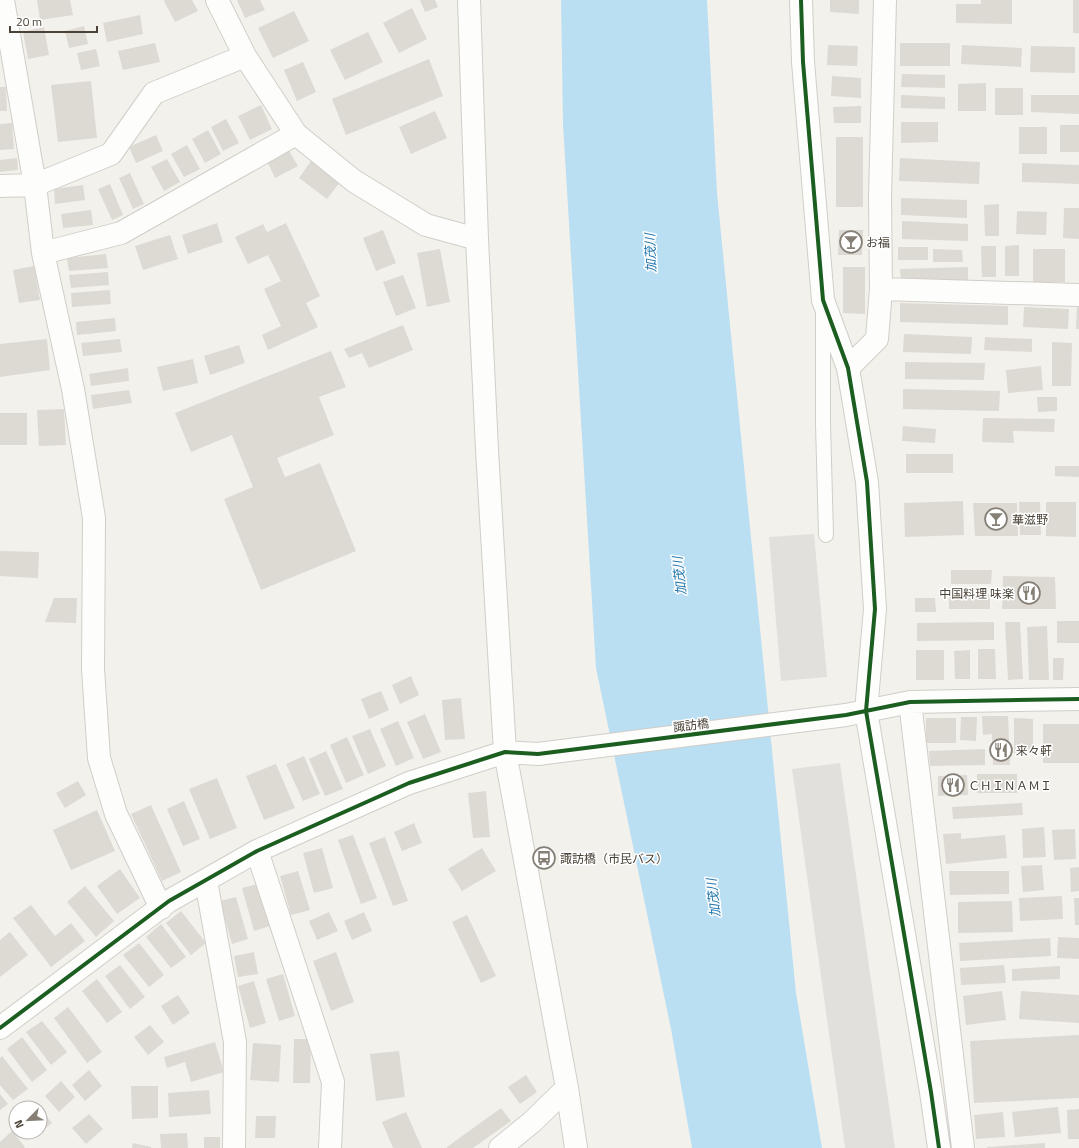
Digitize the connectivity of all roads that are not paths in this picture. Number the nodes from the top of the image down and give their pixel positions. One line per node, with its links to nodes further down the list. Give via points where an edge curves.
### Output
1 (3, 0): 8 (street)
2 (216, 0): 6 (street)
3 (469, 0): 10 (street)
4 (801, 0): 14 (street, via 803,62)
5 (885, 0): 12 (street, via 880,197)
6 (245, 56): 7 (street); 8 (street, via 154,93 111,154)
7 (296, 134): 10 (street, via 354,181 426,225); 11 (street, via 121,233)
8 (35, 185): 9 (street); 11 (street)
9 (0, 186)
10 (477, 239): 20 (street, via 486,450)
11 (43, 253): 23 (street, via 73,389 94,518 93,669 99,758 116,814)
12 (881, 289): 13 (street); 15 (street, via 877,339)
13 (1079, 295)
14 (823, 300): 15 (street); 16 (lane)
15 (848, 368): 19 (street, via 868,482 874,593 874,609)
16 (826, 535)
17 (1079, 699): 18 (street, 諏訪橋)
18 (910, 702): 19 (street, 諏訪橋); 31 (street)
19 (856, 713): 20 (street, 諏訪橋, via 538,754); 30 (street, via 931,1092)
20 (505, 752): 21 (street, via 409,783); 25 (street)
21 (257, 851): 22 (street); 27 (street, via 333,1082)
22 (206, 880): 23 (street); 26 (street, via 234,1042)
23 (161, 908): 24 (street)
24 (1, 1026)
25 (567, 1088): 28 (street); 29 (street)
26 (234, 1148)
27 (330, 1148)
28 (500, 1148)
29 (576, 1148)
30 (939, 1148)
31 (962, 1148)

